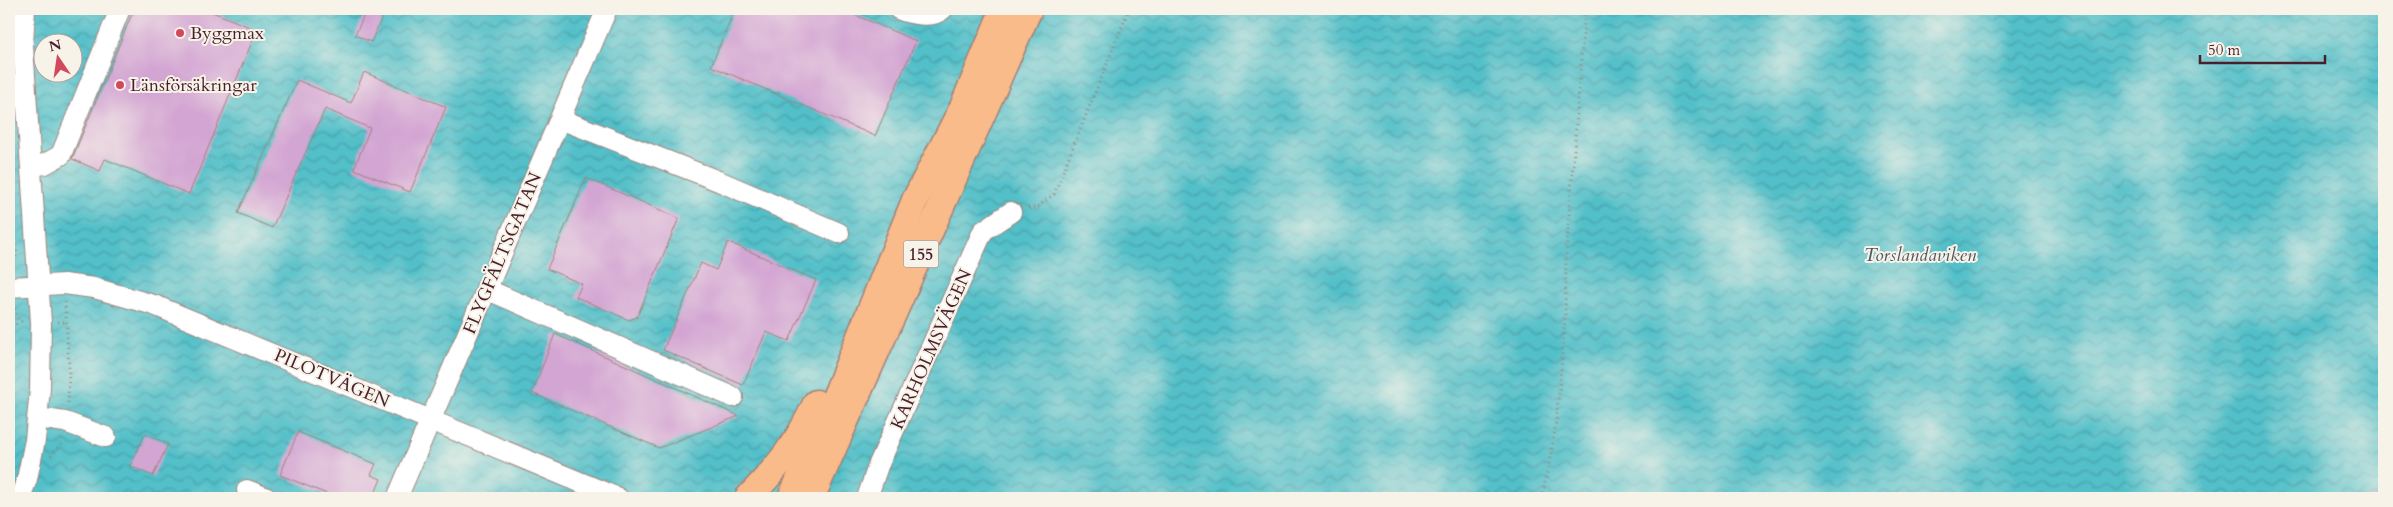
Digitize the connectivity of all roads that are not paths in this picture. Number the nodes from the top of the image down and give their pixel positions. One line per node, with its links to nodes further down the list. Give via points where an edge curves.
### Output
1 (25, 9): 9 (street, via 24,45)
2 (120, 9): 9 (street, via 61,155 45,164)
3 (606, 9): 8 (street, FLYGFÄLTSGATAN)
4 (898, 9): 5 (street, via 930,14)
5 (943, 9)
6 (1004, 9): 15 (main road, 155, via 962,109 915,200)
7 (1030, 9): 27 (main road, 155)
8 (560, 119): 11 (street); 14 (street, FLYGFÄLTSGATAN)
9 (32, 166): 12 (street)
10 (1011, 212): 28 (street, KARHOLMSVÄGEN, via 983,231 878,466)
11 (839, 233)
12 (38, 285): 13 (street, PILOTVÄGEN); 17 (street, via 41,323); 18 (street, PILOTVÄGEN, via 94,288 154,305)
13 (9, 287)
14 (486, 290): 16 (street); 18 (street, FLYGFÄLTSGATAN)
15 (869, 312): 25 (main road, via 831,367 796,441 780,465); 26 (main road, 155)
16 (734, 397)
17 (38, 418): 19 (street, via 65,422); 21 (street, via 27,479)
18 (431, 419): 23 (street, FLYGFÄLTSGATAN); 24 (street, PILOTVÄGEN)
19 (106, 437)
20 (247, 490): 22 (street)
21 (20, 498)
22 (266, 498)
23 (397, 498)
24 (618, 498)
25 (748, 498)
26 (791, 498)
27 (811, 498)
28 (867, 498)

